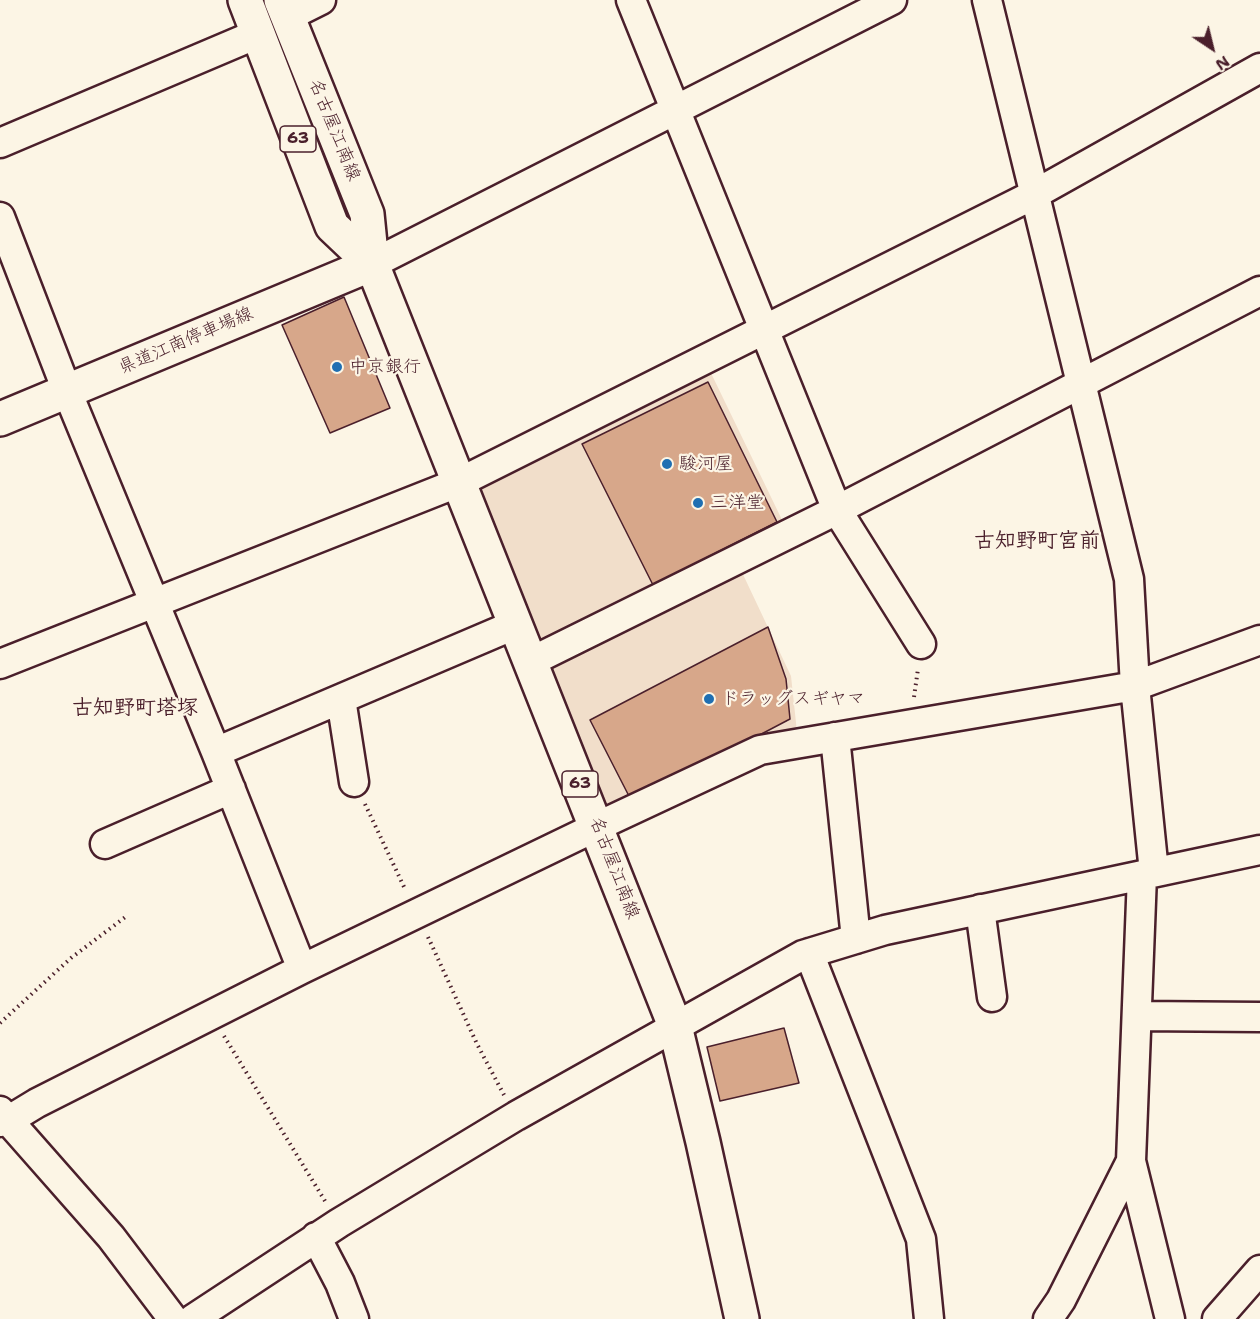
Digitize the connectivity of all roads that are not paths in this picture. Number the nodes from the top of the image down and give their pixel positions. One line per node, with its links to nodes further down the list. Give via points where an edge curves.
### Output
1 (245, 0): 7 (main road, 名古屋江南線 / 63)
2 (321, 0): 6 (street)
3 (632, 0): 9 (street)
4 (892, 0): 9 (street)
5 (987, 0): 11 (street)
6 (285, 8): 13 (main road, 名古屋江南線 / 63, via 367,214)
7 (257, 34): 10 (street); 13 (main road, 名古屋江南線 / 63, via 332,226)
8 (1260, 68): 11 (street)
9 (676, 111): 13 (street); 15 (street)
10 (0, 143)
11 (1035, 194): 15 (street); 16 (street)
12 (0, 217): 17 (street)
13 (372, 264): 17 (main road, 県道江南停車場線); 19 (main road, 名古屋江南線 / 63)
14 (1260, 291): 16 (street)
15 (764, 330): 19 (street); 20 (street)
16 (1080, 384): 20 (street); 27 (street, via 1129,579)
17 (67, 391): 18 (main road, 県道江南停車場線); 21 (street)
18 (0, 419)
19 (460, 482): 21 (street); 22 (main road, 名古屋江南線 / 63)
20 (837, 510): 24 (street); 25 (street)
21 (154, 604): 26 (street); 30 (street)
22 (514, 625): 25 (main road, 名古屋江南線 / 63); 28 (street)
23 (1260, 640): 27 (street)
24 (921, 644)
25 (530, 662): 33 (main road, 名古屋江南線 / 63)
26 (0, 664)
27 (1135, 686): 29 (street); 36 (street)
28 (341, 699): 30 (street); 31 (street)
29 (835, 737): 33 (street, via 760,750); 38 (street)
30 (216, 752): 32 (street)
31 (354, 782)
32 (231, 789): 34 (street); 40 (street)
33 (598, 826): 40 (street); 44 (main road, 名古屋江南線 / 63)
34 (105, 844)
35 (1260, 850): 36 (street)
36 (1148, 873): 37 (street); 42 (street)
37 (980, 909): 38 (street); 41 (street)
38 (856, 939): 39 (street)
39 (809, 953): 44 (street); 53 (street, via 921,1239)
40 (302, 969): 45 (street)
41 (992, 997)
42 (1137, 1016): 43 (street); 46 (street)
43 (1260, 1017)
44 (675, 1026): 47 (street); 52 (main road, 名古屋江南線 / 63)
45 (3, 1118): 49 (street, via 111,1237)
46 (1131, 1161): 54 (street); 55 (street)
47 (328, 1230): 50 (street); 51 (street, via 340,1283)
48 (1260, 1270): 56 (street)
49 (173, 1319)
50 (193, 1319)
51 (354, 1319)
52 (742, 1319)
53 (929, 1319)
54 (1048, 1319)
55 (1170, 1319)
56 (1217, 1319)

